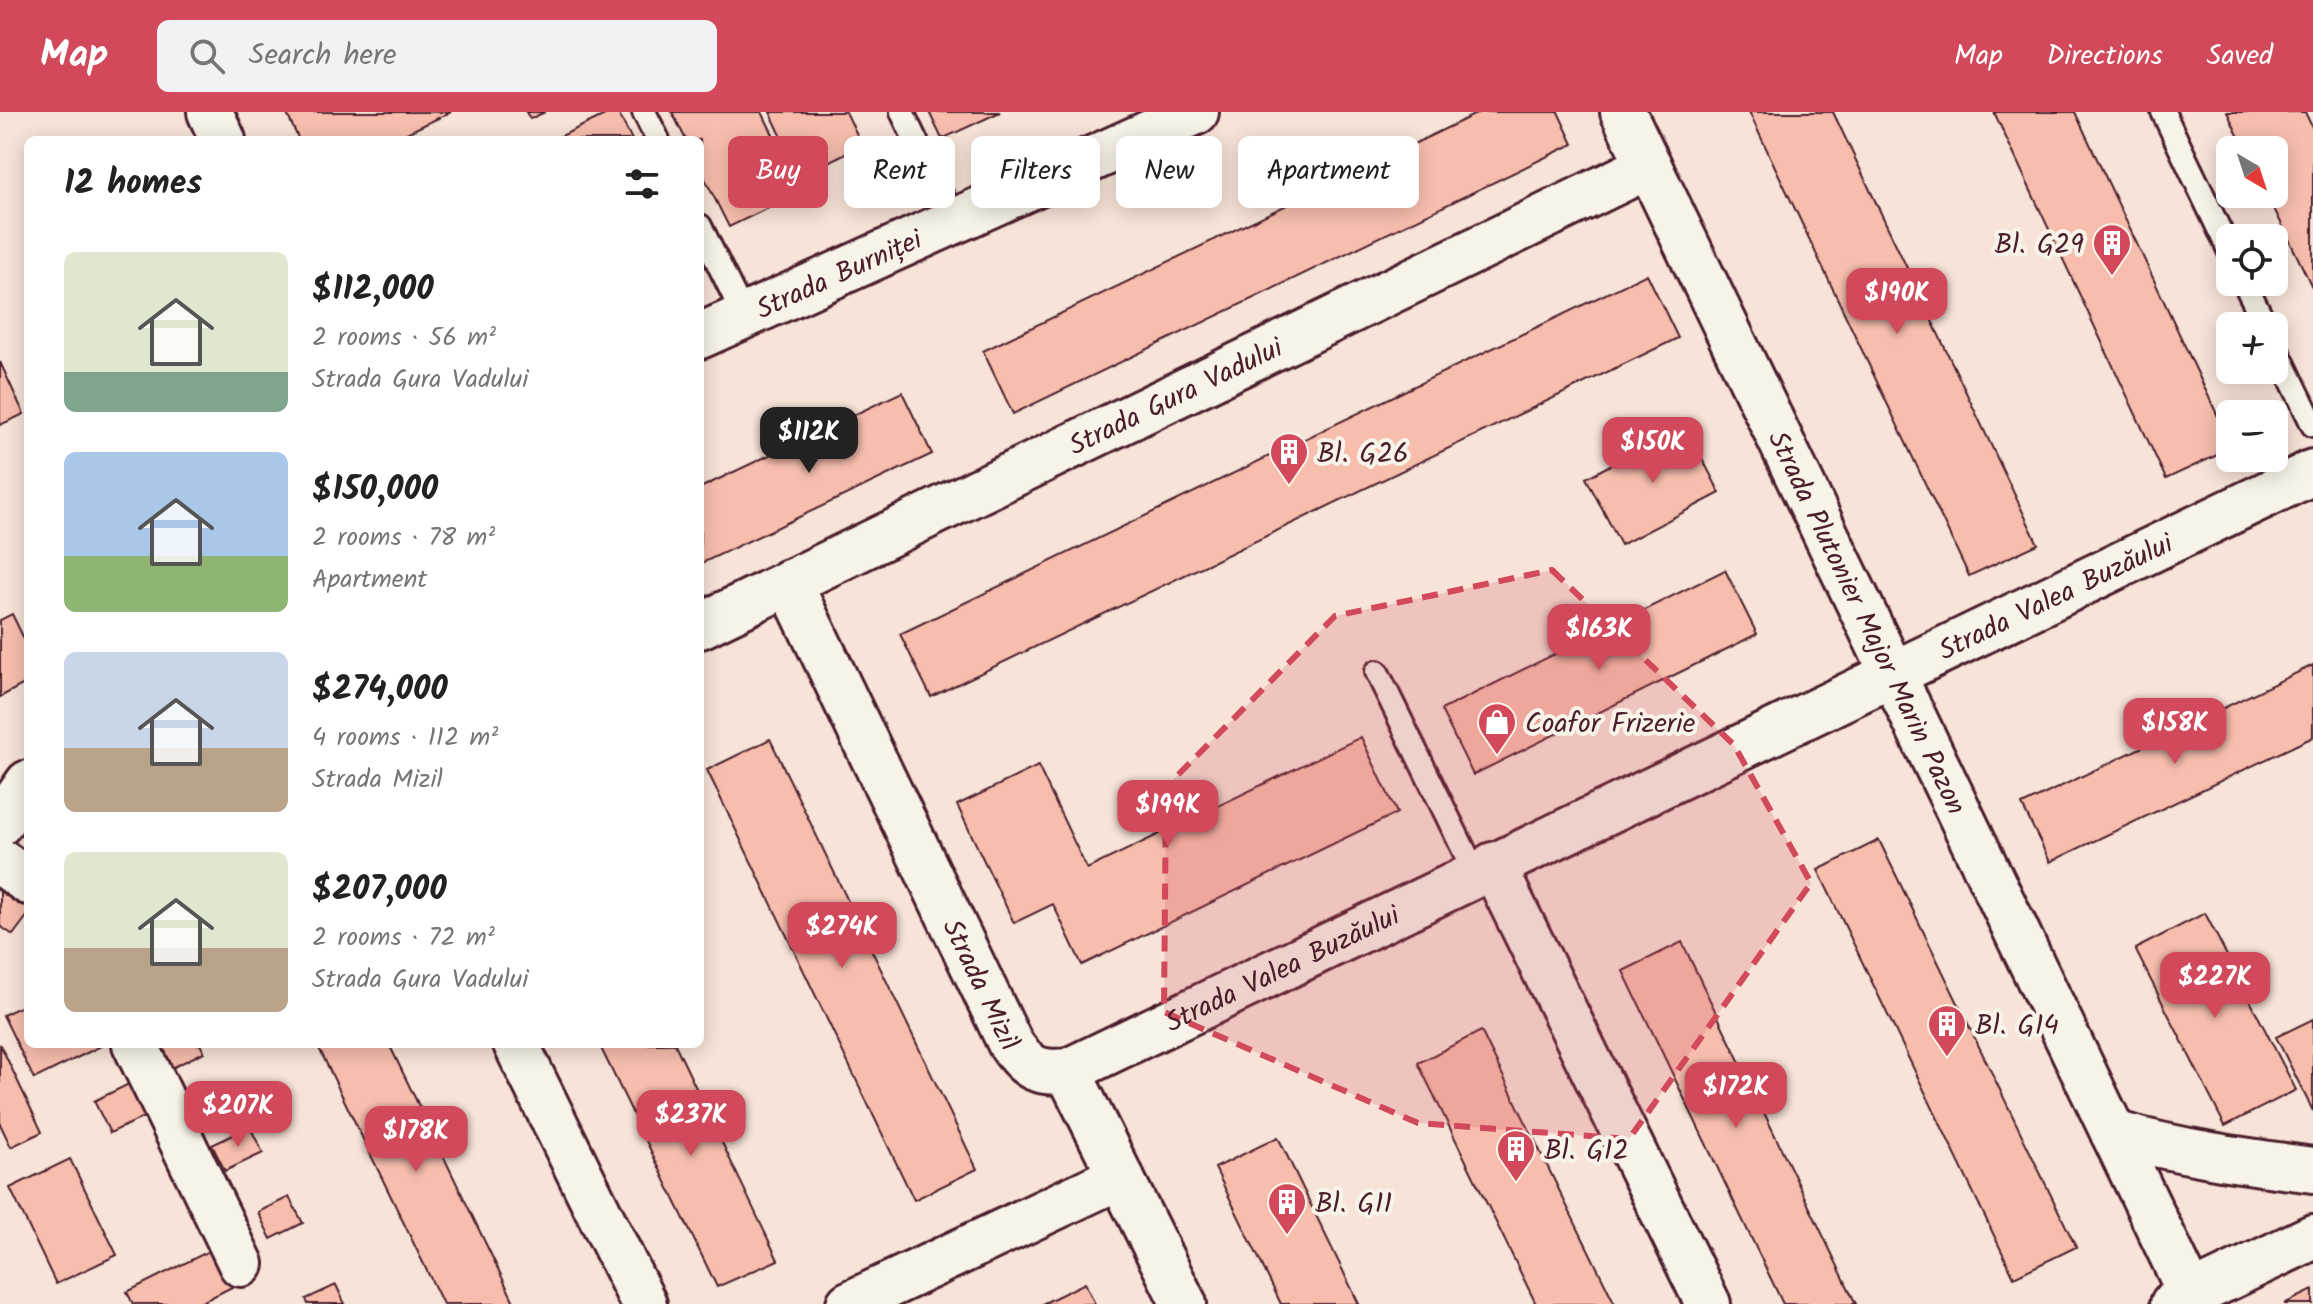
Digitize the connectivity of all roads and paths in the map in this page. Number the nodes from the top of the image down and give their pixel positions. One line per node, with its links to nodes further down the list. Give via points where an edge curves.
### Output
1 (210, 112): 7 (street)
2 (644, 112): 8 (lane)
3 (902, 112): 10 (lane)
4 (1196, 112): 10 (street, Strada Burniței)
5 (1623, 112): 9 (street, Strada Plutonier Major Marin Pazon)
6 (2163, 112): 11 (lane)
7 (221, 136)
8 (656, 136)
9 (1649, 166): 18 (street, Strada Gura Vadului); 21 (street, Strada Plutonier Major Marin Pazon)
10 (954, 221): 13 (street, Strada Burniței)
11 (2217, 224)
12 (704, 234): 13 (lane)
13 (744, 316): 14 (street, Strada Burniței)
14 (704, 334)
15 (2288, 373): 16 (lane)
16 (2313, 425)
17 (2313, 472): 21 (street, Strada Valea Buzăului)
18 (789, 582): 19 (street, Strada Gura Vadului); 29 (street, Strada Mizil, via 1010,1043 1033,1068)
19 (704, 624)
20 (1377, 672): 25 (lane)
21 (1892, 674): 25 (street, Strada Valea Buzăului); 30 (street, Strada Plutonier Major Marin Pazon)
22 (24, 789): 23 (street)
23 (0, 823)
24 (0, 861): 26 (street)
25 (1484, 869): 29 (street, Strada Valea Buzăului); 39 (street)
26 (24, 879)
27 (137, 1048): 34 (street)
28 (518, 1048): 36 (street)
29 (1068, 1071): 32 (street)
30 (2113, 1133): 31 (street, via 2166,1148); 35 (street, Strada Plutonier Major Marin Pazon)
31 (2313, 1170)
32 (1121, 1176): 37 (street); 38 (street)
33 (2313, 1237): 35 (street, Strada Plutonier Major Marin Pazon)
34 (241, 1264)
35 (2182, 1300)
36 (644, 1304)
37 (849, 1304)
38 (1184, 1304)
39 (1708, 1304)

